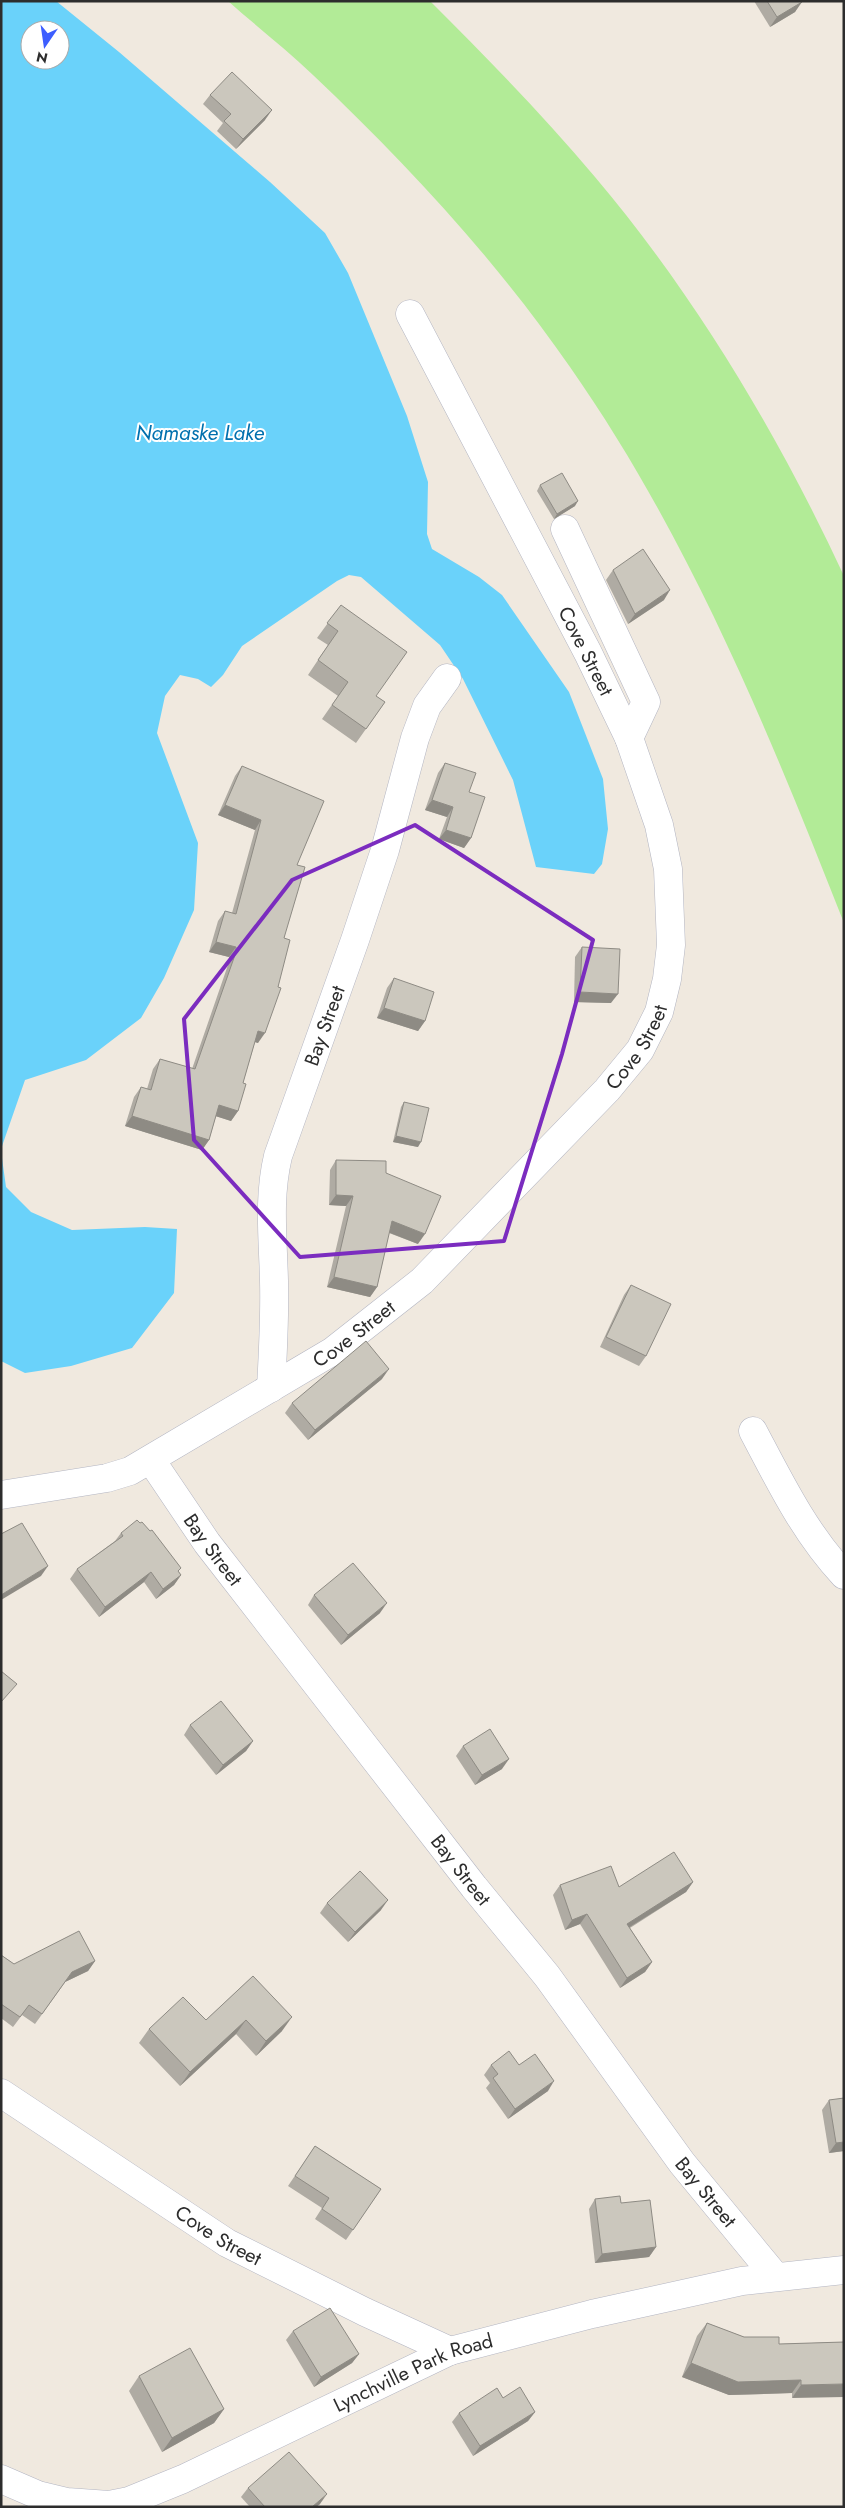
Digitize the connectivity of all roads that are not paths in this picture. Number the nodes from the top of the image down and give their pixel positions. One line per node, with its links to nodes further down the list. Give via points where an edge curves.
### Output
1 (410, 314): 4 (street, Cove Street, via 588,653)
2 (565, 528): 4 (street, via 646,702)
3 (447, 678): 5 (street, Bay Street, via 428,706 415,738 385,850 278,1156 271,1203 274,1291)
4 (629, 738): 5 (street, Cove Street, via 658,825 668,869 670,898 671,945 667,979 659,1012 640,1050 607,1090 422,1281 333,1351)
5 (271, 1388): 7 (street, Cove Street)
6 (753, 1431): 9 (street, via 807,1530)
7 (151, 1460): 8 (street, Cove Street, via 107,1478); 12 (street, Bay Street, via 207,1543 547,1976 682,2163)
8 (1, 1495)
9 (844, 1575)
10 (1, 2093): 13 (street, Cove Street, via 227,2243)
11 (844, 2270): 12 (street, Lynchville Park Road)
12 (775, 2276): 13 (street, Lynchville Park Road, via 592,2314)
13 (450, 2351): 14 (street, Lynchville Park Road, via 183,2479 130,2501 109,2505 67,2502 38,2495)
14 (1, 2479)

